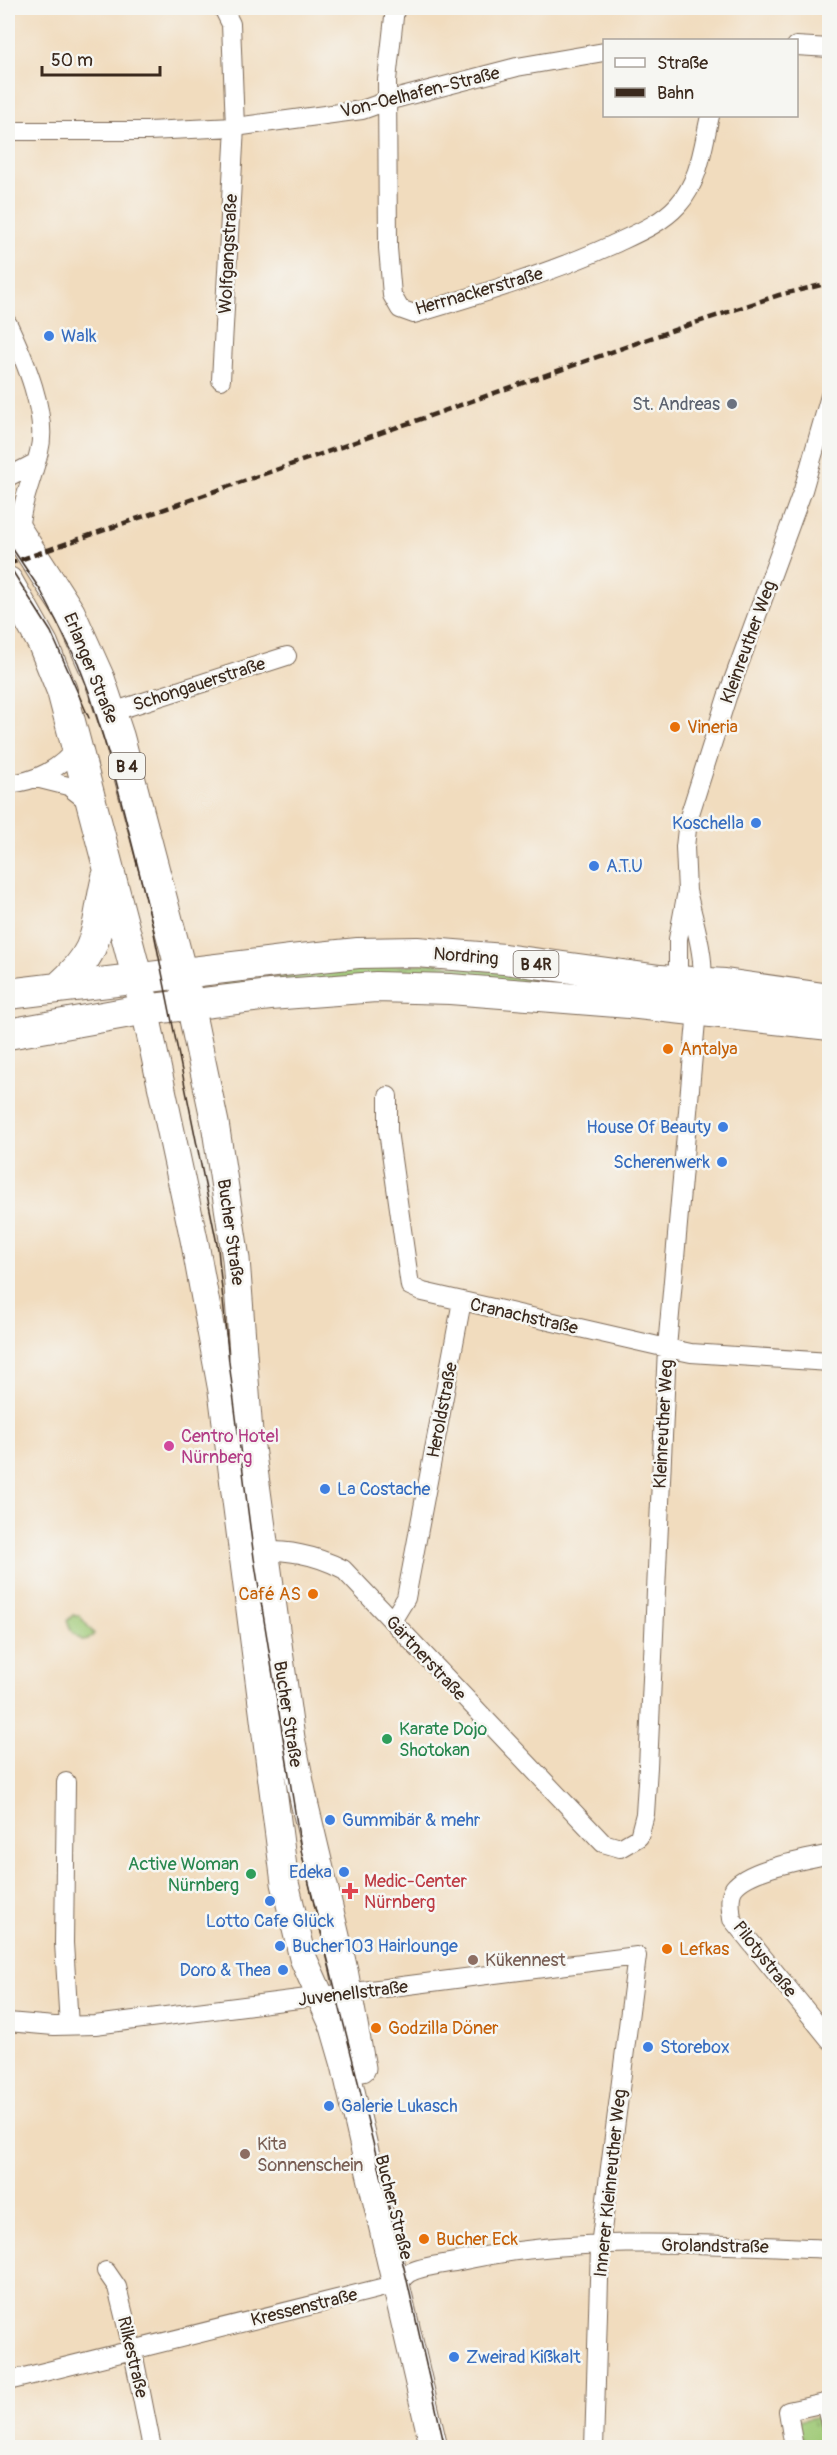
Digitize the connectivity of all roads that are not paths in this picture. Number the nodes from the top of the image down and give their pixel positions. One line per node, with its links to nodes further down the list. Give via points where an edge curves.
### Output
1 (223, 8): 8 (street, via 231,24)
2 (395, 8): 6 (street, Herrnackerstraße)
3 (798, 46): 4 (street)
4 (830, 48)
5 (603, 52): 6 (street, Von-Oelhafen-Straße, via 517,68)
6 (387, 101): 7 (street, Herrnackerstraße, via 392,295 400,309 414,314 577,261 664,218 679,204 693,179); 8 (street, Von-Oelhafen-Straße, via 362,110)
7 (710, 117)
8 (235, 127): 9 (street, Von-Oelhafen-Straße); 11 (street, Wolfgangstraße)
9 (8, 131)
10 (8, 324): 14 (street, via 31,378 41,426)
11 (221, 380)
12 (830, 396): 13 (street, Kleinreuther Weg)
13 (826, 424): 25 (street, Kleinreuther Weg, via 693,800 685,847)
14 (35, 463): 15 (street); 16 (street)
15 (8, 477)
16 (13, 526): 19 (main road, Erlanger Straße / B 4, via 76,626)
17 (8, 582): 20 (main road, Erlanger Straße / B 4, via 49,657)
18 (287, 656): 19 (street, Schongauerstraße)
19 (112, 712): 26 (main road, Erlanger Straße / B 4)
20 (77, 746): 21 (street, via 60,765); 23 (main road, Erlanger Straße / B 4)
21 (36, 778): 22 (street); 23 (street, via 68,786)
22 (8, 784)
23 (93, 806): 24 (main road, Erlanger Straße / B 4)
24 (110, 869): 27 (main road, Erlanger Straße / B 4); 28 (main road, via 92,948)
25 (687, 891): 29 (street, Kleinreuther Weg, via 702,952); 29 (street, Kleinreuther Weg, via 678,939)
26 (181, 972): 27 (main road, Nordring / B 4R); 29 (main road, Nordring / B 4R, via 358,953 417,952 504,959); 32 (main road, Bucher Straße / B 4)
27 (137, 977): 28 (main road, B 4R); 33 (main road, Erlanger Straße / B 4)
28 (59, 987): 30 (main road, B 4R)
29 (693, 991): 31 (main road, Nordring / B 4R); 32 (main road, Nordring / B 4R, via 523,994 402,987); 34 (main road, Nordring / B 4R); 38 (street, Kleinreuther Weg)
30 (8, 994)
31 (830, 999)
32 (190, 1005): 33 (main road, Nordring / B 4R); 40 (main road, Bucher Straße, via 213,1114 236,1259 244,1338)
33 (145, 1010): 35 (main road, B 4R); 40 (main road, Bucher Straße, via 209,1311)
34 (830, 1025)
35 (8, 1034)
36 (388, 1096): 37 (street, Cranachstraße, via 388,1131 410,1286)
37 (462, 1301): 38 (street, Cranachstraße); 41 (street, Heroldstraße, via 406,1598)
38 (667, 1348): 39 (street, Cranachstraße); 43 (street, Kleinreuther Weg, via 648,1767 645,1814)
39 (830, 1362)
40 (254, 1551): 41 (street, Gärtnerstraße, via 301,1553 343,1569); 46 (main road, Bucher Straße, via 292,1745); 47 (main road, Bucher Straße, via 284,1877 303,1959)
41 (392, 1622): 43 (street, Gärtnerstraße, via 603,1843 620,1848)
42 (66, 1782): 49 (street, via 64,1943)
43 (639, 1837)
44 (830, 1854): 50 (street, Pilotystraße, via 749,1876 734,1888 730,1902 732,1920)
45 (637, 1956): 46 (street, Juvenellstraße); 51 (street, Innerer Kleinreuther Weg)
46 (349, 1994): 47 (street, Juvenellstraße); 54 (main road, Bucher Straße)
47 (320, 1996): 49 (street, Juvenellstraße); 54 (main road, Bucher Straße, via 343,2056)
48 (8, 2022): 49 (street, Juvenellstraße)
49 (69, 2026)
50 (830, 2040)
51 (600, 2246): 52 (street, Grolandstraße); 54 (street, Kressenstraße, via 478,2257); 61 (street, Innerer Kleinreuther Weg)
52 (830, 2249)
53 (106, 2271): 55 (street, Rilkestraße, via 117,2287)
54 (403, 2278): 55 (street, Kressenstraße, via 149,2344); 59 (main road, Bucher Straße); 60 (main road, Bucher Straße)
55 (133, 2352): 56 (street, Kressenstraße); 58 (street, Rilkestraße)
56 (8, 2381)
57 (830, 2424): 62 (street, via 825,2403 788,2411)
58 (152, 2448)
59 (434, 2448)
60 (449, 2448)
61 (594, 2448)
62 (794, 2448)

